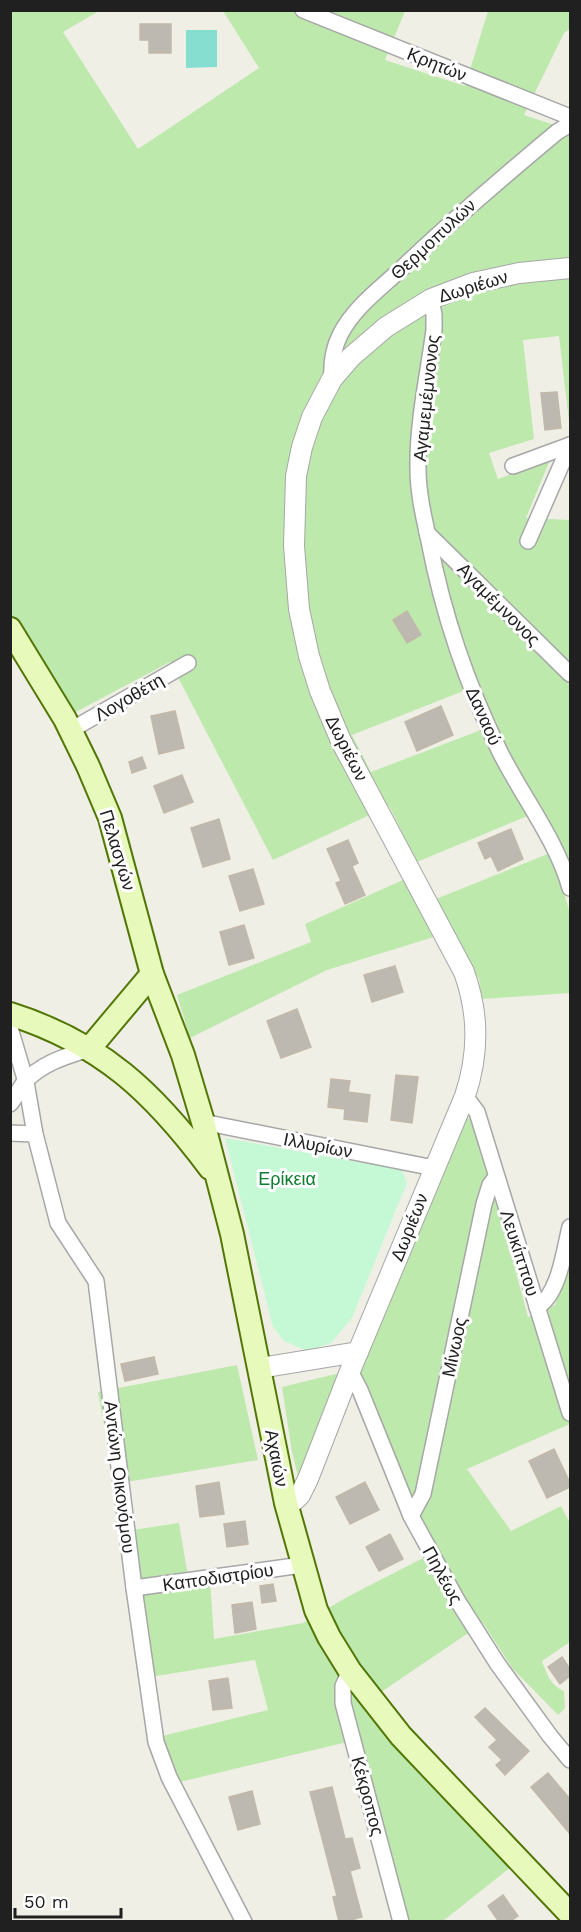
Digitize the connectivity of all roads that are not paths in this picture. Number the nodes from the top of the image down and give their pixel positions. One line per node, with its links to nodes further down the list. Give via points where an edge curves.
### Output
1 (303, 10): 2 (street, Κρητών)
2 (570, 117)
3 (570, 124): 6 (street, Θερμοπυλών, via 472,202 363,304 337,343)
4 (570, 268): 5 (street, Δωριέων, via 487,279)
5 (430, 299): 6 (street, Δωριέων, via 386,327); 9 (street, Αγαμεμέμνονος, via 434,330 418,457)
6 (332, 379): 21 (street, Δωριέων, via 312,417 296,476 294,546 302,626 312,669 335,728 470,987 476,1039)
7 (570, 445): 8 (street); 10 (street)
8 (513, 466)
9 (427, 533): 13 (street, Αγαμέμνονος); 15 (street, Δαναού, via 444,608 472,689 503,758 560,860)
10 (528, 541)
11 (10, 629): 14 (main road, Πελασγών)
12 (188, 663): 14 (street, Λογοθέτη)
13 (570, 674)
14 (71, 730): 16 (main road, Πελασγών, via 110,818)
15 (570, 888)
16 (152, 974): 19 (main road); 23 (main road, Πελασγών)
17 (10, 1014): 19 (main road, Αχαιών)
18 (10, 1028): 20 (street, Αντώνη Οικονόμου)
19 (89, 1049): 20 (street, via 48,1064); 27 (main road, Αχαιών, via 123,1072 161,1107)
20 (26, 1082): 22 (street); 25 (street, Αντώνη Οικονόμου)
21 (465, 1096): 26 (street, Δωριέων); 28 (street, Λευκίππου, via 477,1112)
22 (10, 1104)
23 (203, 1122): 26 (street, Ιλλυρίων); 27 (main road, Πελασγών)
24 (10, 1133): 25 (street)
25 (35, 1134): 38 (street, Αντώνη Οικονόμου, via 58,1223 96,1281)
26 (434, 1168): 31 (street, Δωριέων)
27 (217, 1176): 32 (main road, Αχαιών)
28 (496, 1177): 30 (street, Λευκίππου); 36 (street, Μίνωος, via 484,1204 423,1494)
29 (570, 1227): 30 (street, via 553,1291)
30 (537, 1307): 34 (street, Λευκίππου)
31 (358, 1352): 32 (street); 33 (street, Δωριέων)
32 (260, 1368): 35 (main road, Αχαιών)
33 (350, 1371): 35 (street, Δωριέων, via 308,1479 300,1495); 36 (street, Πηλέως)
34 (570, 1413)
35 (286, 1503): 37 (main road, Αχαιών)
36 (411, 1516): 40 (street, Πηλέως, via 497,1663)
37 (302, 1565): 38 (street, Καποδιστρίου); 39 (main road, Αχαιών, via 321,1621)
38 (134, 1588): 42 (street, Αντώνη Οικονόμου, via 158,1750)
39 (350, 1671): 41 (main road, Αχαιών, via 415,1751); 43 (street, Κέκροπος, via 343,1686 343,1703)
40 (570, 1760)
41 (570, 1914)
42 (244, 1922)
43 (401, 1922)

